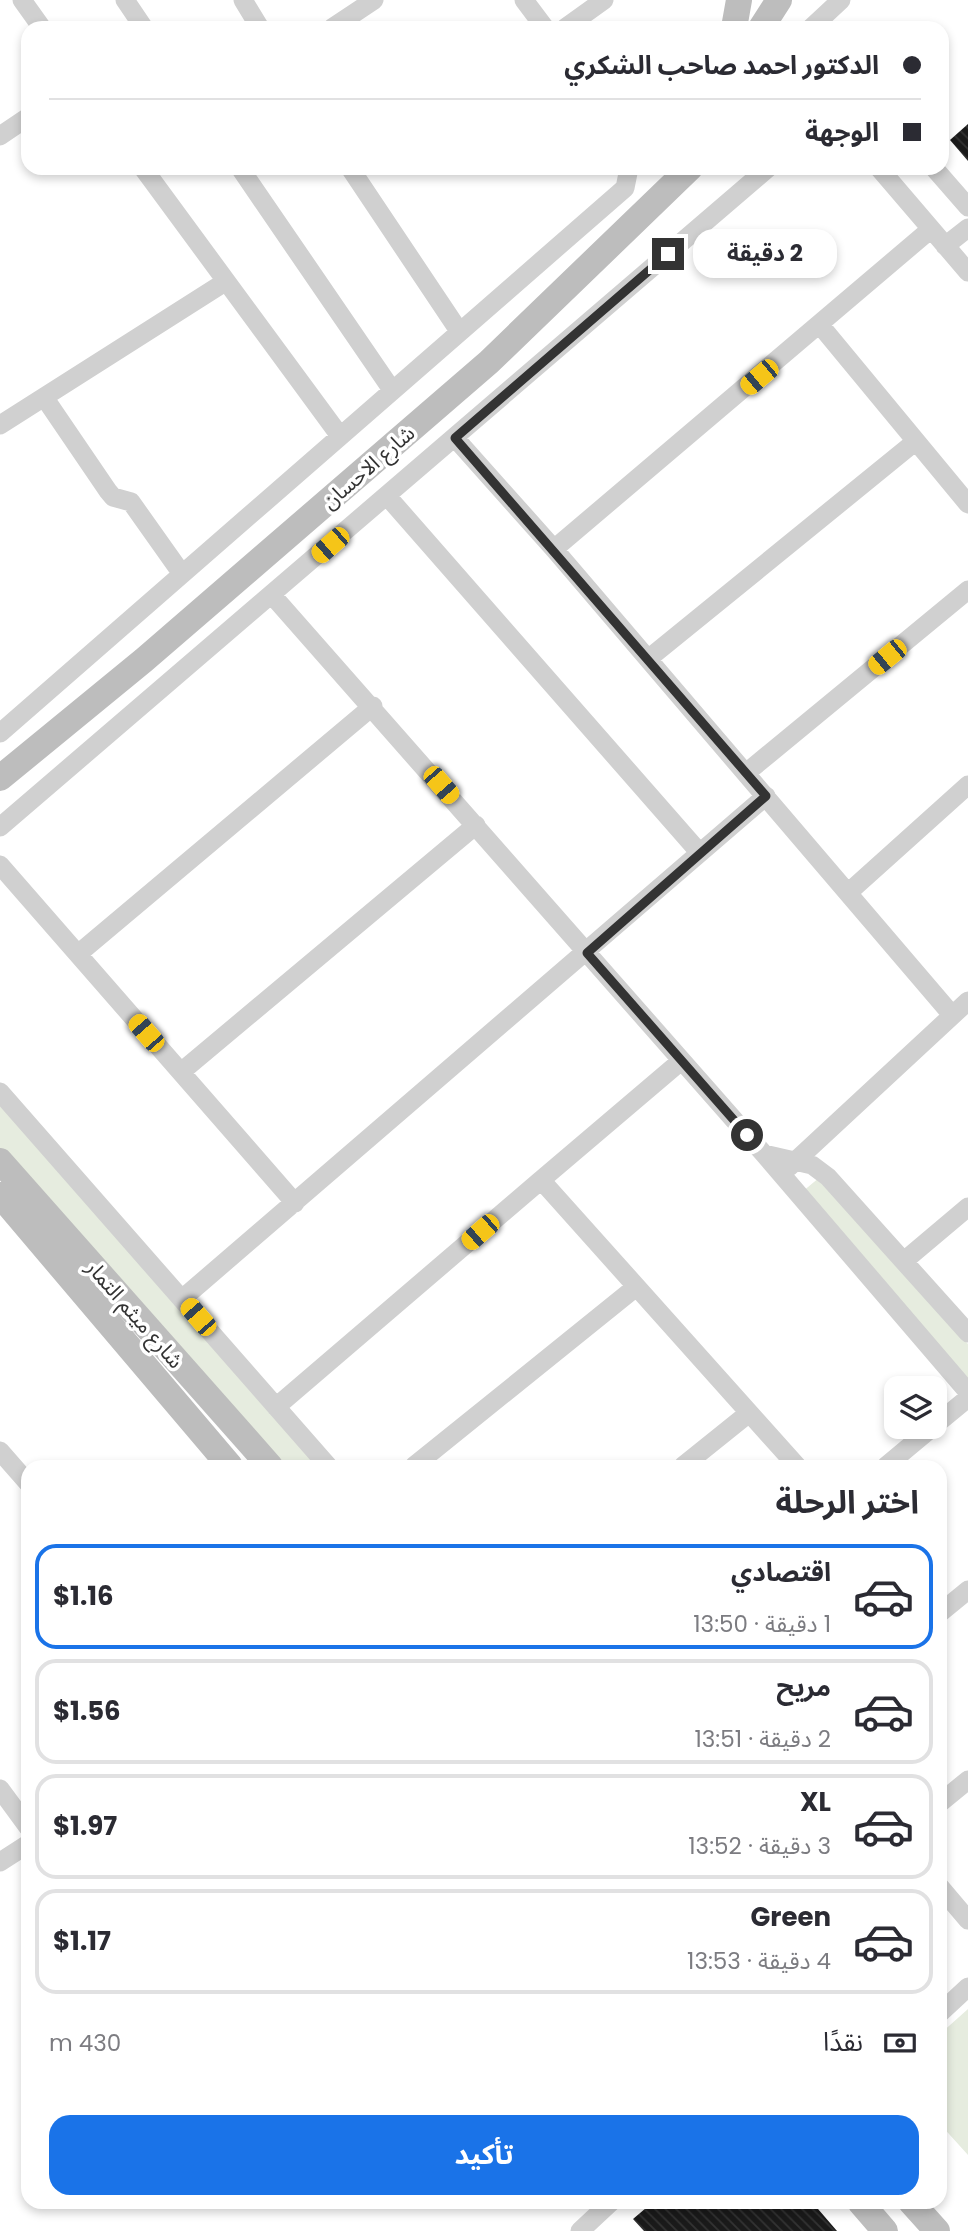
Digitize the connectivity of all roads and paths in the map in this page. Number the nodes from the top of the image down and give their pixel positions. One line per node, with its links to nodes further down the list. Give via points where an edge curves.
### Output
1 (22, 0): 10 (street)
2 (125, 0): 11 (street)
3 (243, 0): 12 (street)
4 (374, 0): 13 (street)
5 (524, 0): 14 (street)
6 (604, 0): 15 (street)
7 (739, 0): 16 (street)
8 (779, 0): 17 (street)
9 (841, 0): 18 (street)
10 (37, 21)
11 (139, 21)
12 (256, 21)
13 (342, 21)
14 (540, 21)
15 (575, 21)
16 (735, 21)
17 (766, 21)
18 (818, 21)
19 (21, 122): 20 (street)
20 (0, 136)
21 (148, 175): 34 (street)
22 (245, 175): 37 (street)
23 (356, 175): 36 (street)
24 (628, 175): 36 (street, via 625,188)
25 (683, 175): 53 (street, شارع الاحسان, via 489,362)
26 (760, 175): 41 (street)
27 (885, 175): 31 (street)
28 (940, 175): 29 (street)
29 (968, 207)
30 (968, 228): 32 (street)
31 (931, 229): 32 (street); 35 (street)
32 (945, 246): 33 (street)
33 (968, 272)
34 (225, 282): 38 (street); 40 (street)
35 (820, 325): 42 (street); 45 (street)
36 (459, 331): 37 (street)
37 (392, 390): 40 (street)
38 (44, 397): 39 (street); 46 (street, via 108,491 131,502)
39 (0, 425)
40 (340, 436): 46 (street)
41 (455, 438): 43 (street); 45 (street)
42 (916, 441): 44 (street); 49 (street)
43 (387, 496): 48 (street); 58 (street)
44 (968, 504)
45 (554, 549): 49 (street)
46 (182, 574): 51 (street)
47 (968, 590): 52 (street)
48 (272, 595): 50 (street); 57 (street)
49 (648, 659): 52 (street)
50 (373, 706): 56 (street); 62 (street)
51 (0, 733)
52 (746, 773): 55 (street)
53 (0, 778)
54 (968, 785): 60 (street)
55 (766, 796): 58 (street); 60 (street)
56 (476, 825): 61 (street); 66 (street)
57 (0, 827)
58 (699, 852): 61 (street)
59 (0, 865): 62 (street)
60 (849, 892): 64 (street)
61 (587, 953): 65 (street); 74 (street)
62 (78, 954): 66 (street)
63 (968, 1001): 64 (street)
64 (952, 1015): 69 (street)
65 (681, 1061): 68 (street); 72 (street)
66 (181, 1072): 74 (street)
67 (0, 1091): 78 (street)
68 (764, 1154): 69 (street); 71 (street)
69 (797, 1160): 71 (street); 76 (street, via 828,1177)
70 (0, 1161): 88 (street, شارع ميثم التمار)
71 (781, 1174): 80 (street)
72 (541, 1180): 77 (street); 82 (street)
73 (0, 1195): 87 (street)
74 (295, 1203): 78 (street)
75 (968, 1207): 76 (street)
76 (904, 1261): 79 (street)
77 (636, 1287): 83 (street); 90 (street)
78 (182, 1299): 82 (street)
79 (968, 1334)
80 (968, 1392)
81 (968, 1398): 84 (street)
82 (276, 1407): 89 (street)
83 (749, 1413): 91 (street); 92 (street)
84 (947, 1415)
85 (918, 1439): 93 (street)
86 (0, 1451): 94 (street)
87 (225, 1460)
88 (265, 1460)
89 (323, 1460)
90 (421, 1460)
91 (690, 1460)
92 (792, 1460)
93 (893, 1460)
94 (21, 1475)
95 (968, 1590): 96 (street)
96 (947, 1607)
97 (968, 1780): 99 (street)
98 (0, 1789): 100 (street)
99 (947, 1797)
100 (21, 1818)
101 (21, 1848): 102 (street)
102 (0, 1862)
103 (947, 1895): 104 (street)
104 (968, 1920)
105 (968, 1987): 106 (street)
106 (947, 2006)
107 (603, 2209): 110 (street)
108 (866, 2209): 111 (street)
109 (917, 2209): 112 (street)
110 (579, 2231)
111 (885, 2231)
112 (937, 2231)

